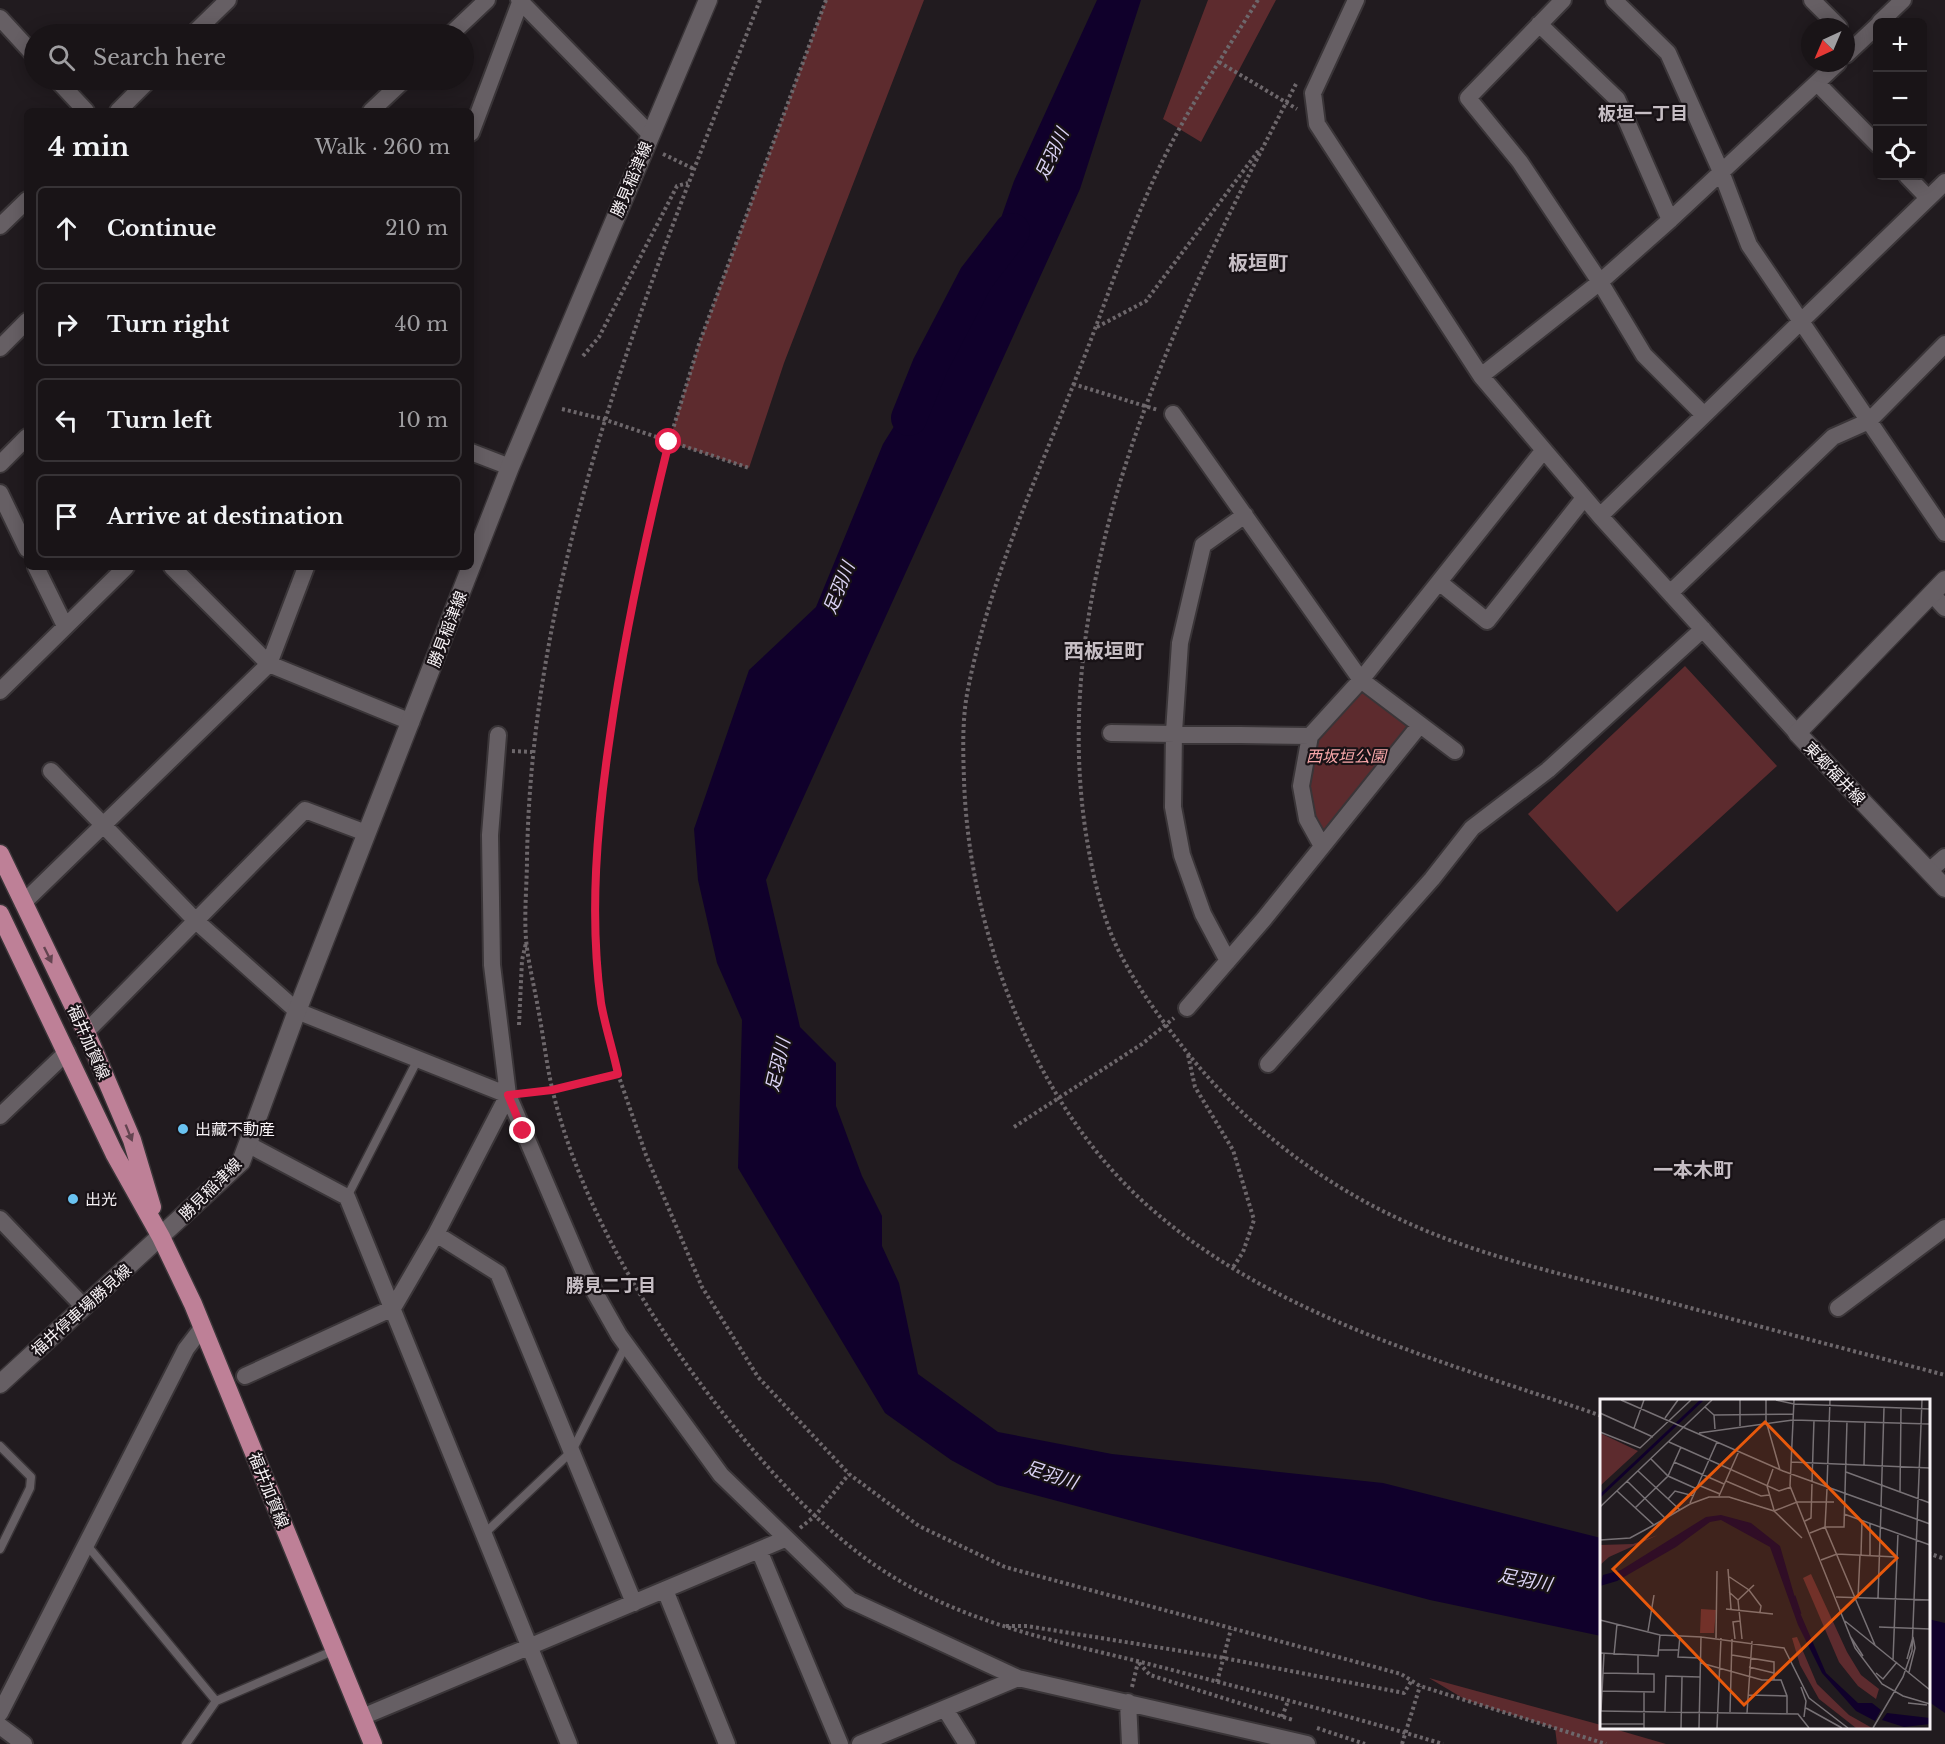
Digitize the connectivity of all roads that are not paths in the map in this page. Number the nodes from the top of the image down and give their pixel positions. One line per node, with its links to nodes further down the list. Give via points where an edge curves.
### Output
1 (228, 0): 13 (street)
2 (487, 0): 14 (street)
3 (520, 0): 27 (street); 28 (street)
4 (708, 0): 28 (main road, 勝見稲津線)
5 (1356, 0): 42 (street, via 1313,93 1317,123)
6 (1563, 0): 15 (street)
7 (1614, 0): 30 (street, via 1668,53)
8 (1812, 0): 11 (street)
9 (1903, 0): 12 (street)
10 (0, 18): 18 (street)
11 (1830, 18)
12 (1885, 18)
13 (204, 24)
14 (462, 24)
15 (1539, 24): 35 (street, via 1617,99); 37 (street, via 1468,98 1520,162)
16 (1873, 28): 17 (street)
17 (1855, 41)
18 (24, 44)
19 (1829, 72): 20 (street)
20 (1817, 83): 29 (street); 30 (street)
21 (66, 90): 24 (street)
22 (139, 90): 25 (street)
23 (393, 90): 26 (street)
24 (83, 108)
25 (121, 108)
26 (374, 108)
27 (474, 125)
28 (650, 134): 50 (main road, 勝見稲津線)
29 (1873, 141)
30 (1722, 174): 35 (street); 38 (street, via 1749,245)
31 (1911, 180): 33 (street)
32 (1945, 182): 33 (street)
33 (1928, 198): 38 (street)
34 (24, 203): 36 (street)
35 (1670, 220): 37 (street)
36 (0, 226)
37 (1599, 282): 42 (street); 44 (street, via 1644,355)
38 (1801, 321): 44 (street); 45 (street)
39 (24, 324): 41 (street)
40 (1945, 344): 45 (street)
41 (0, 348)
42 (1481, 376): 47 (street)
43 (1173, 414): 53 (street)
44 (1704, 415): 54 (street)
45 (1869, 421): 55 (street); 65 (street, via 1833,437)
46 (24, 440): 49 (street)
47 (1543, 451): 52 (street); 64 (street)
48 (474, 453): 50 (street)
49 (0, 464)
50 (510, 467): 57 (main road, 勝見稲津線)
51 (0, 493): 56 (street)
52 (1584, 498): 54 (street); 64 (street, via 1487,621)
53 (1245, 515): 71 (street); 75 (street, via 1203,545 1180,643)
54 (1600, 516): 65 (street)
55 (1945, 533)
56 (24, 543)
57 (474, 560)
58 (37, 570): 68 (street)
59 (123, 570): 68 (street)
60 (175, 570): 70 (street)
61 (305, 570): 70 (street)
62 (470, 570): 73 (main road, 勝見稲津線)
63 (1945, 580): 66 (main road, 東郷福井線)
64 (1439, 582): 71 (street)
65 (1670, 593): 69 (street)
66 (1932, 594): 67 (street); 77 (main road, 東郷福井線)
67 (1945, 608)
68 (65, 626): 72 (street)
69 (1703, 629): 77 (street); 98 (street, via 1548,770 1472,828 1432,879)
70 (268, 664): 73 (street); 82 (street)
71 (1361, 680): 74 (street); 79 (street)
72 (0, 691)
73 (411, 722): 83 (main road, 勝見稲津線)
74 (1419, 726): 80 (street); 84 (street)
75 (1174, 732): 76 (street); 79 (street); 92 (street, via 1173,807 1182,855 1203,914)
76 (1111, 733)
77 (1797, 733): 87 (main road, 東郷福井線)
78 (498, 735): 99 (street, via 490,835 492,965)
79 (1310, 736): 84 (street, via 1301,786 1307,819)
80 (1455, 751)
81 (51, 771): 82 (street)
82 (103, 826): 89 (street); 91 (street)
83 (366, 833): 91 (street, via 305,810); 94 (main road, 勝見稲津線)
84 (1322, 846): 92 (street)
85 (0, 854): 89 (main road, 福井加賀線)
86 (1945, 857): 87 (street)
87 (1929, 872): 88 (main road, 東郷福井線)
88 (1945, 888)
89 (23, 903): 95 (main road, 福井加賀線, one-way to 95)
90 (1, 919): 96 (main road, 福井加賀線)
91 (196, 921): 94 (street); 95 (street)
92 (1228, 962): 93 (street)
93 (1186, 1008)
94 (297, 1011): 97 (street); 101 (main road, 勝見稲津線)
95 (86, 1032): 106 (main road, 福井加賀線, one-way to 106, via 132,1140)
96 (68, 1052): 100 (street); 106 (main road, 福井加賀線, via 114,1153)
97 (418, 1059): 99 (street); 102 (lane)
98 (1268, 1064)
99 (508, 1095): 105 (street); 111 (street, via 585,1275)
100 (0, 1116)
101 (249, 1145): 102 (street); 106 (main road, 勝見稲津線, via 241,1162)
102 (347, 1197): 108 (street)
103 (0, 1219): 107 (street)
104 (1945, 1228): 109 (street)
105 (436, 1234): 108 (street); 115 (street, via 498,1273)
106 (161, 1237): 107 (main road, 福井停車場勝見線); 110 (main road, 福井加賀線)
107 (84, 1307): 113 (main road, 福井停車場勝見線)
108 (393, 1308): 112 (street); 116 (street)
109 (1838, 1308)
110 (202, 1328): 118 (street, via 186,1349); 124 (main road, 福井加賀線)
111 (626, 1344): 115 (lane); 117 (street, via 721,1475)
112 (245, 1376)
113 (0, 1384)
114 (0, 1446): 119 (lane, via 31,1478 30,1488)
115 (572, 1451): 116 (lane); 122 (street)
116 (484, 1534): 123 (street)
117 (785, 1539): 120 (street); 125 (street, via 850,1600)
118 (86, 1545): 126 (lane); 129 (street)
119 (0, 1549)
120 (759, 1550): 121 (street); 139 (street)
121 (664, 1590): 122 (street); 138 (street)
122 (634, 1603): 123 (street)
123 (530, 1647): 130 (street); 137 (street)
124 (335, 1650): 126 (lane); 130 (main road, 福井加賀線)
125 (1018, 1678): 127 (street); 128 (street)
126 (216, 1701): 135 (lane)
127 (1128, 1702): 132 (street); 142 (street)
128 (945, 1708): 133 (street); 141 (street)
129 (0, 1713)
130 (362, 1717): 136 (main road, 福井加賀線)
131 (0, 1726): 134 (street)
132 (1275, 1739): 143 (street)
133 (883, 1740): 140 (street)
134 (24, 1744)
135 (186, 1744)
136 (373, 1744)
137 (569, 1744)
138 (727, 1744)
139 (840, 1744)
140 (860, 1744)
141 (967, 1744)
142 (1130, 1744)
143 (1307, 1744)

